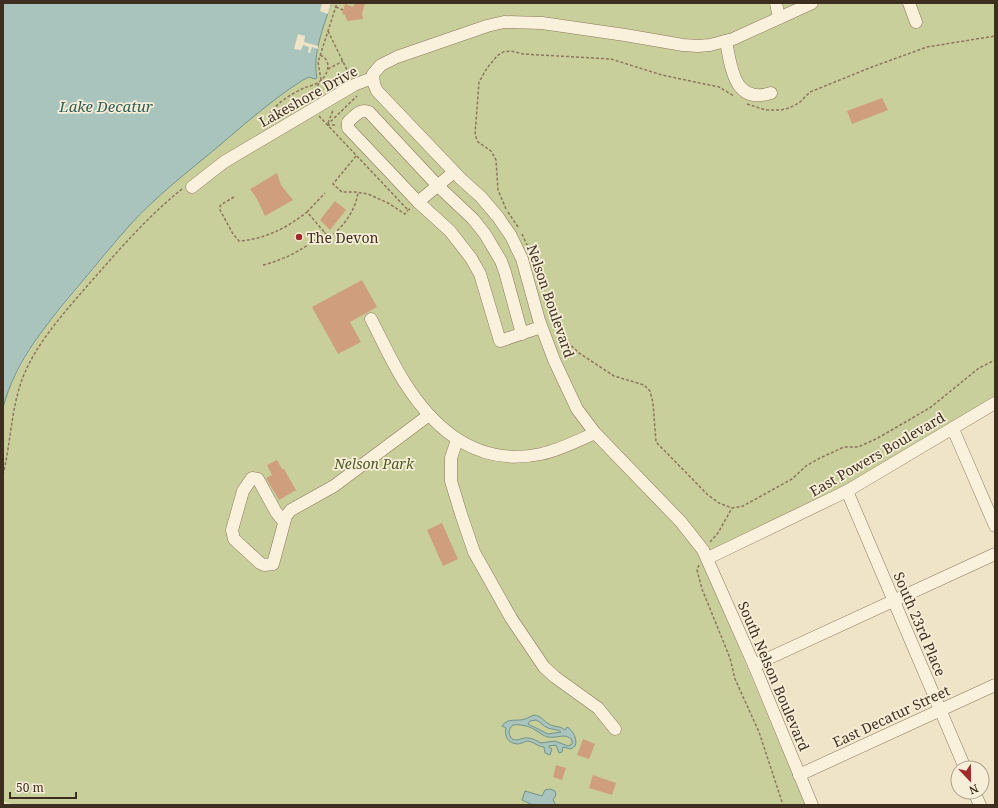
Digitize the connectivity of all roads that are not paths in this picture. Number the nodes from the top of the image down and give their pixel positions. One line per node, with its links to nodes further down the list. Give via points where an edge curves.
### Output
1 (776, 3): 4 (street)
2 (812, 3): 4 (street, Lakeshore Drive)
3 (909, 3): 5 (street)
4 (779, 18): 6 (street, Lakeshore Drive)
5 (916, 22)
6 (726, 41): 7 (street, Lakeshore Drive, via 710,45 683,46 565,26 523,21 504,22 398,57 381,65 374,71); 8 (street, via 734,76 742,90 751,95)
7 (372, 78): 9 (street, Nelson Boulevard, via 377,91); 10 (street, Lakeshore Drive, via 356,91 314,110 224,162)
8 (771, 93)
9 (454, 172): 11 (street); 14 (street, Nelson Boulevard, via 481,197 511,236 522,259)
10 (194, 186)
11 (438, 186): 12 (street); 12 (street, via 369,112 363,110 356,114 348,122 348,128); 15 (street, via 473,219 494,249 506,272)
12 (418, 202): 15 (street, via 450,231 471,258 480,274 500,341)
13 (371, 319): 17 (street, via 405,384)
14 (542, 327): 15 (street); 19 (street, Nelson Boulevard, via 576,409)
15 (522, 334)
16 (995, 403): 18 (street, East Powers Boulevard)
17 (429, 415): 20 (street); 22 (street, via 320,496 291,510)
18 (953, 429): 21 (street, East Powers Boulevard); 23 (street)
19 (595, 433): 20 (street, via 556,450 513,457 500,457); 25 (street, Nelson Boulevard, via 690,532)
20 (457, 440): 30 (street, via 451,458 451,481 474,552 511,618 544,667 598,708)
21 (847, 492): 25 (street, East Powers Boulevard); 26 (street, South 23rd Place)
22 (284, 522): 22 (street, via 258,479 252,478 242,491 232,530 234,539 260,563 273,564)
23 (995, 526)
24 (995, 554): 26 (street)
25 (708, 558): 27 (street, South Nelson Boulevard)
26 (894, 601): 27 (street); 29 (street, South 23rd Place)
27 (754, 665): 32 (street, South Nelson Boulevard)
28 (995, 685): 29 (street, East Decatur Street)
29 (941, 710): 31 (street, South 23rd Place); 32 (street, East Decatur Street)
30 (615, 729)
31 (962, 760)
32 (799, 775): 33 (street, South Nelson Boulevard)
33 (812, 805)

